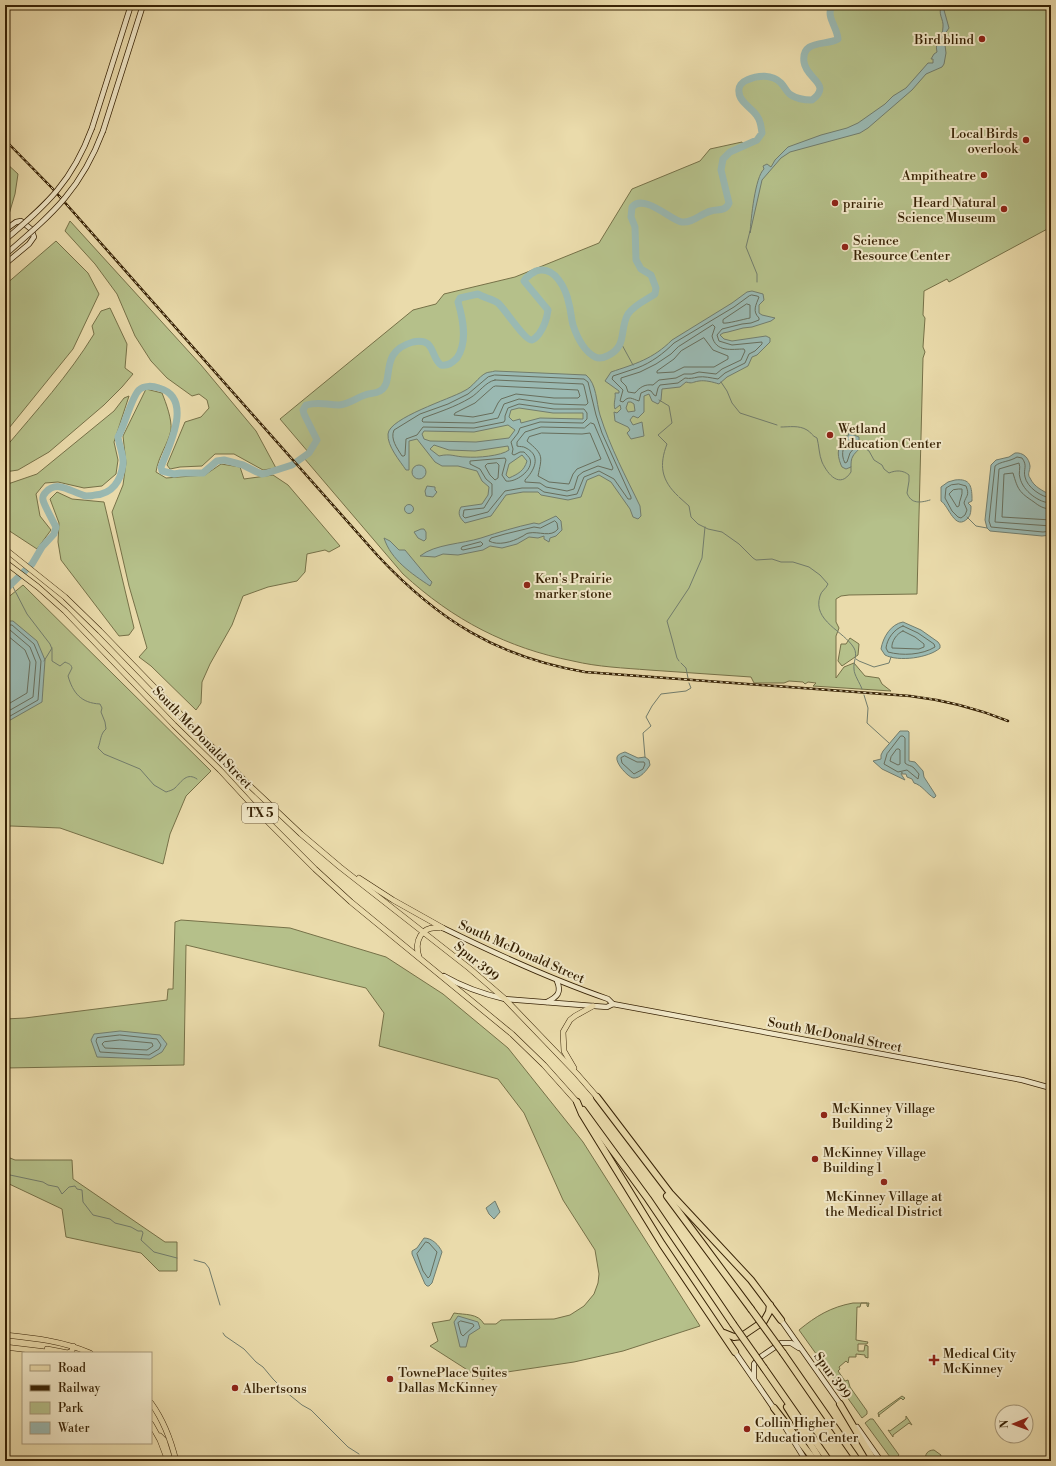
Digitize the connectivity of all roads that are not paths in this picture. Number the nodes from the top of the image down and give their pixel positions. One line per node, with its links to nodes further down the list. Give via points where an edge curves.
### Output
1 (131, 5): 4 (main road, bridge, via 92,128 80,157 48,202)
2 (143, 5): 5 (main road, bridge, via 92,158 70,192 44,221)
3 (5, 230): 6 (main road, via 21,221 31,229 34,237 30,244)
4 (5, 240)
5 (6, 254)
6 (5, 264)
7 (5, 549): 9 (main road, South McDonald Street / TX 5, via 72,604 277,813)
8 (5, 562): 12 (main road, South McDonald Street / TX 5, via 65,611 315,869 350,902)
9 (329, 857): 10 (main road, TX 5, via 382,893); 11 (main road, Spur 399)
10 (443, 928): 11 (main road, via 432,928); 14 (main road, South McDonald Street / TX 5)
11 (424, 932): 12 (main road, via 417,943); 15 (main road, Spur 399)
12 (420, 958): 13 (main road, South McDonald Street / TX 5)
13 (440, 974): 15 (main road, TX 5, via 468,988); 22 (main road, via 526,1046)
14 (557, 981): 16 (main road, via 560,989 558,995); 17 (main road, South McDonald Street / TX 5, via 608,999)
15 (506, 999): 16 (main road, South McDonald Street / TX 5); 19 (main road, Spur 399)
16 (547, 1002): 18 (main road, South McDonald Street / TX 5)
17 (613, 1004): 18 (main road, South McDonald Street / TX 5, via 607,1007); 20 (main road, South McDonald Street / TX 5, via 1022,1080)
18 (593, 1006): 19 (main road, via 570,1020 563,1032 564,1051)
19 (577, 1074): 21 (main road, Spur 399)
20 (1051, 1088)
21 (597, 1097): 23 (highway, via 670,1193 748,1277); 52 (highway, bridge)
22 (577, 1102): 25 (highway, via 662,1244); 38 (highway, bridge)
23 (770, 1305): 24 (highway); 25 (highway, via 764,1321 742,1336 731,1337)
24 (781, 1320): 32 (main road, Spur 399)
25 (722, 1333): 37 (highway)
26 (5, 1335): 27 (main road)
27 (30, 1338): 28 (main road); 30 (main road)
28 (73, 1346): 35 (main road); 36 (main road)
29 (5, 1347): 30 (main road)
30 (29, 1349): 31 (main road)
31 (36, 1350): 33 (main road); 34 (main road, via 51,1348)
32 (802, 1350): 39 (main road, via 791,1343 781,1343 754,1364); 41 (main road, Spur 399)
33 (49, 1352)
34 (65, 1352)
35 (70, 1352)
36 (88, 1352)
37 (735, 1352): 39 (main road)
38 (772, 1379): 50 (highway); 51 (highway)
39 (755, 1381): 42 (main road)
40 (152, 1404): 47 (main road, via 170,1437)
41 (840, 1404): 53 (highway); 54 (main road, Spur 399)
42 (774, 1408): 48 (main road); 49 (highway)
43 (152, 1426): 44 (main road)
44 (154, 1429): 45 (main road); 46 (main road, via 164,1440)
45 (168, 1461)
46 (171, 1461)
47 (176, 1461)
48 (806, 1461)
49 (815, 1461)
50 (821, 1461)
51 (829, 1461)
52 (858, 1461)
53 (874, 1461)
54 (881, 1461)

